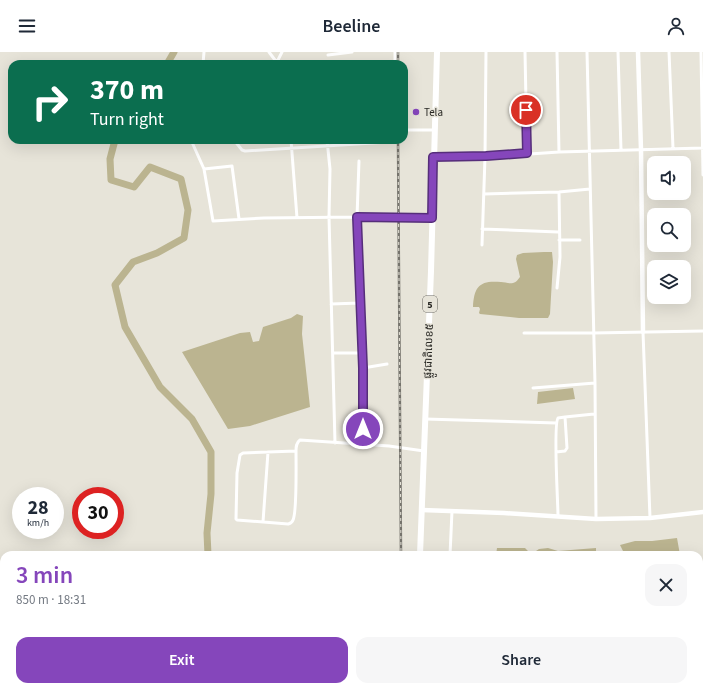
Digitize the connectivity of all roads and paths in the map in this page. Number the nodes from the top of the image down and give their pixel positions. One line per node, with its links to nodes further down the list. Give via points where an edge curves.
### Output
1 (268, 52): 13 (street)
2 (352, 52): 12 (street)
3 (437, 52): 15 (highway, ផ្លូវជាតិលេខ៥ / 5)
4 (486, 52): 29 (street)
5 (525, 52): 28 (street)
6 (557, 52): 27 (street)
7 (587, 52): 26 (street)
8 (618, 52): 24 (street)
9 (638, 52): 25 (street)
10 (669, 52): 22 (street)
11 (701, 52): 23 (street)
12 (328, 55)
13 (275, 60)
14 (408, 130): 15 (street)
15 (434, 130): 30 (highway, ផ្លូវជាតិលេខ៥ / 5)
16 (193, 144): 32 (street)
17 (237, 144): 21 (street, via 245,151)
18 (292, 144): 21 (street)
19 (348, 144): 20 (street)
20 (328, 145): 21 (street); 37 (street)
21 (292, 148): 39 (street)
22 (673, 148): 23 (street); 25 (street)
23 (703, 148): 33 (street)
24 (620, 150): 25 (street); 26 (street)
25 (641, 150): 51 (street)
26 (589, 151): 27 (street); 34 (street)
27 (559, 152): 28 (street)
28 (527, 153): 29 (street)
29 (486, 156): 30 (street); 36 (street)
30 (433, 157): 40 (highway, ផ្លូវជាតិលេខ៥ / 5)
31 (359, 161): 38 (street)
32 (204, 169): 41 (street, via 213,221); 41 (street, via 232,166)
33 (703, 175)
34 (590, 189): 35 (street); 53 (street)
35 (559, 192): 36 (street); 43 (street)
36 (484, 194): 42 (street)
37 (329, 217): 38 (street); 39 (street); 49 (street)
38 (357, 217): 40 (street); 48 (street)
39 (297, 218): 41 (street)
40 (432, 218): 62 (highway, ផ្លូវជាតិលេខ៥ / 5)
41 (239, 219)
42 (482, 229): 43 (street); 46 (street)
43 (558, 232): 44 (street)
44 (559, 240): 45 (street); 47 (street)
45 (580, 240)
46 (482, 245)
47 (557, 288)
48 (360, 303): 49 (street); 55 (street)
49 (331, 304): 54 (street)
50 (703, 331): 51 (street)
51 (643, 332): 53 (street); 74 (street)
52 (524, 333): 53 (street)
53 (593, 334): 58 (street)
54 (333, 353): 55 (street); 64 (street)
55 (362, 353): 57 (street)
56 (387, 364): 57 (street)
57 (363, 368): 65 (street)
58 (594, 383): 59 (street); 60 (street)
59 (533, 388)
60 (594, 414): 61 (street); 75 (street)
61 (565, 417): 63 (street, via 558,418); 69 (street, via 567,448 565,451)
62 (425, 420): 63 (street); 67 (highway, ផ្លូវជាតិលេខ៥ / 5)
63 (556, 422): 69 (street)
64 (335, 443): 65 (street); 66 (street, via 300,440 297,442)
65 (363, 445): 67 (street)
66 (296, 451): 68 (street); 76 (street, via 294,520 288,524)
67 (424, 451): 70 (highway, ផ្លូវជាតិលេខ៥ / 5)
68 (268, 452): 76 (street); 76 (street, via 243,453 239,458 237,473 236,519)
69 (556, 452): 73 (street)
70 (422, 510): 71 (street); 77 (highway, ផ្លូវជាតិលេខ៥ / 5)
71 (452, 511): 73 (street); 78 (street)
72 (703, 512): 74 (street)
73 (558, 516): 75 (street)
74 (650, 518): 75 (street)
75 (596, 519)
76 (263, 522)
77 (420, 551)
78 (450, 551)

